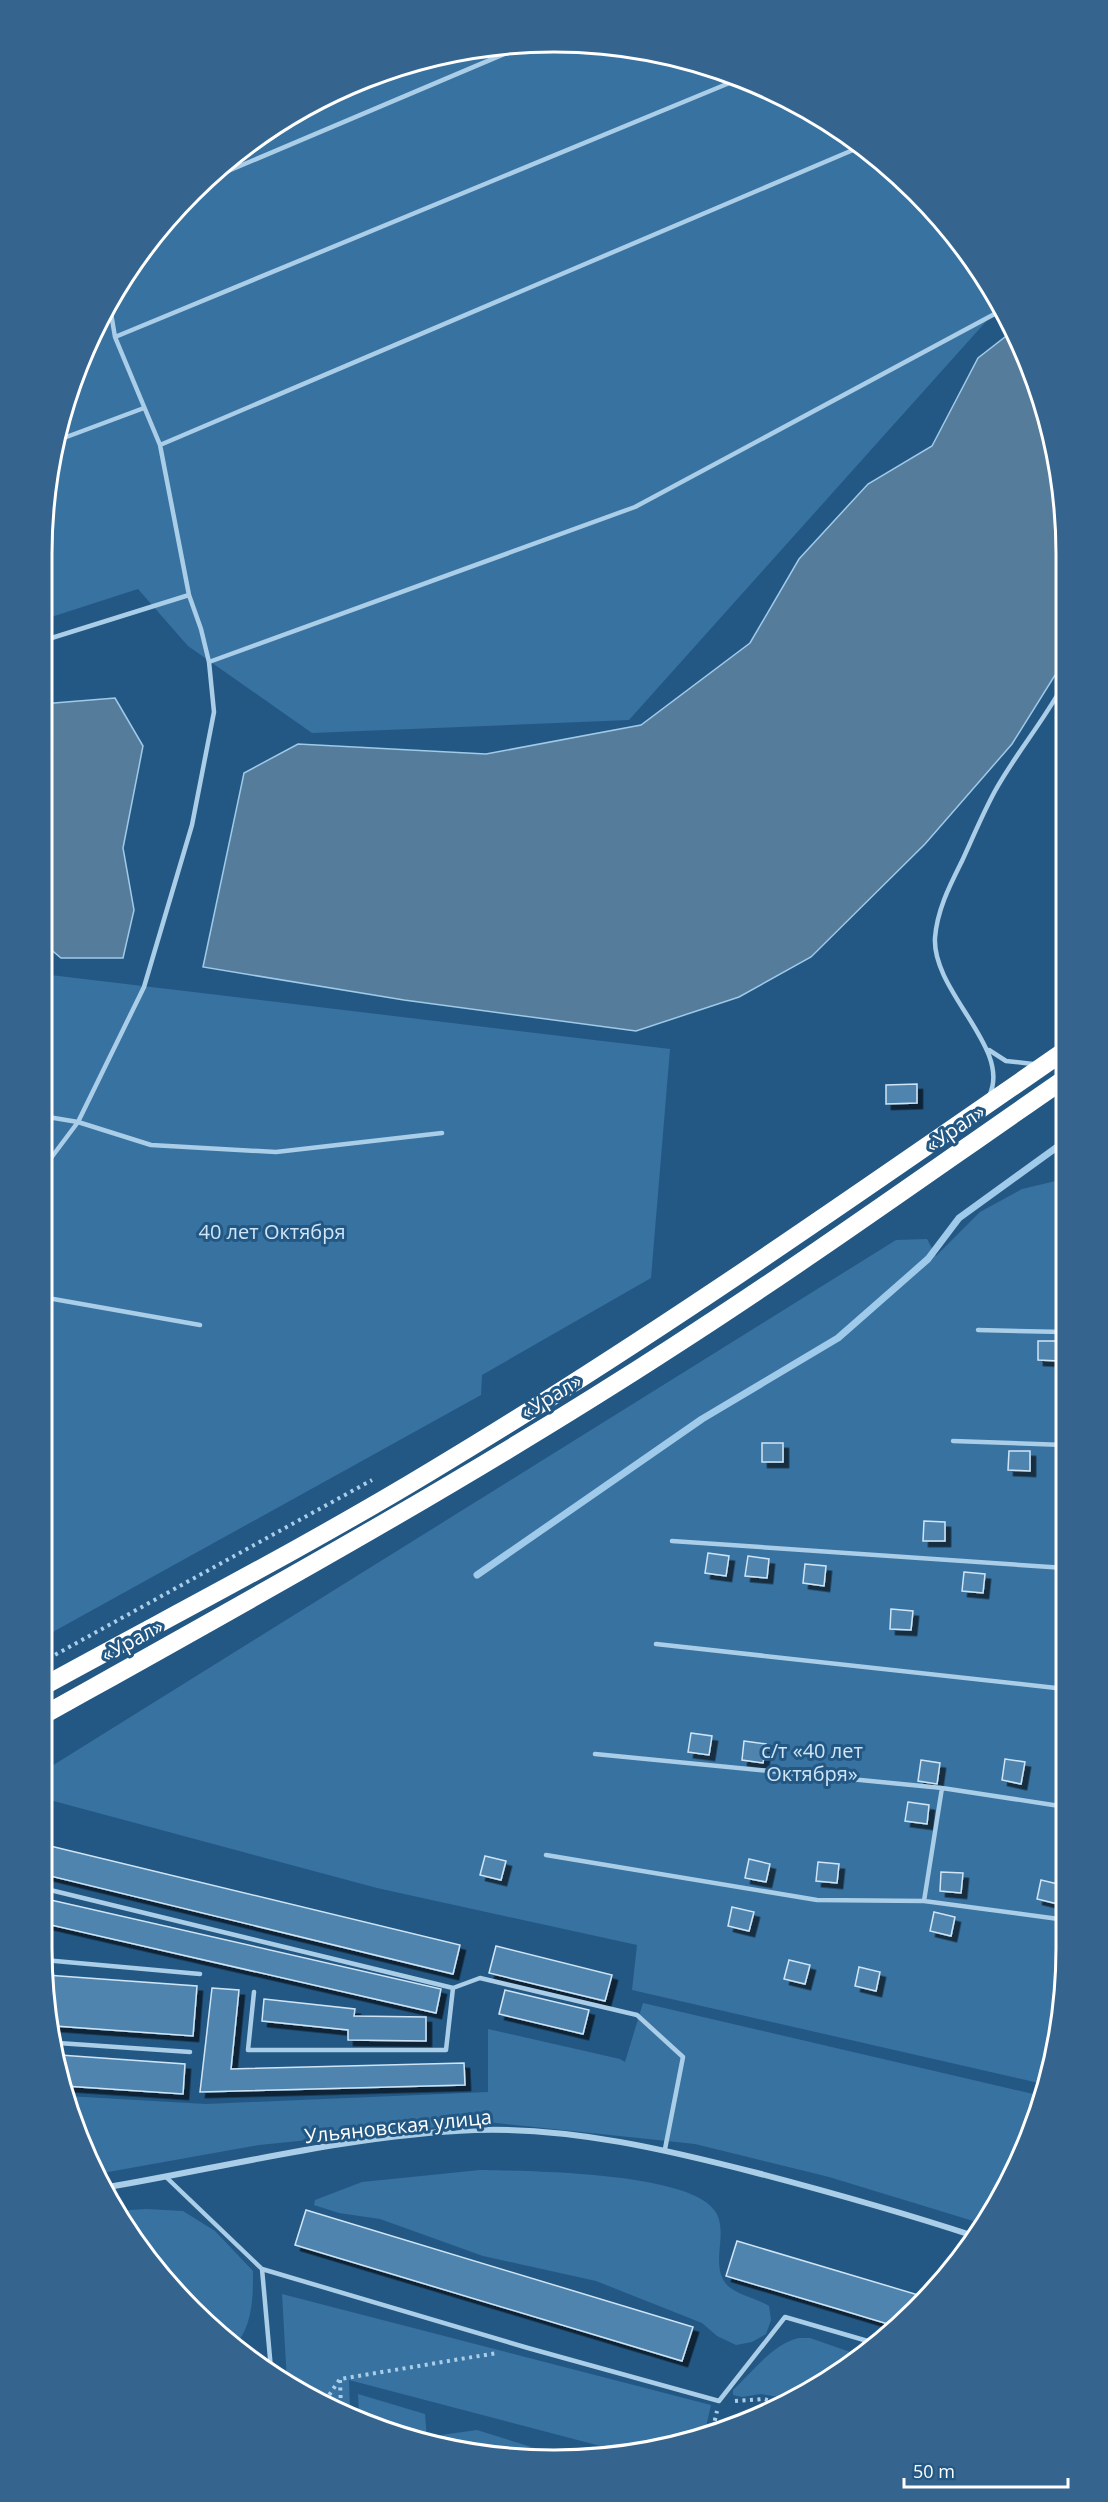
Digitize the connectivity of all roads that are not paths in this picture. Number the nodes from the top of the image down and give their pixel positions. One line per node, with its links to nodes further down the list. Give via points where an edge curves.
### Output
1 (499, 56): 4 (lane)
2 (727, 84): 7 (lane)
3 (852, 151): 10 (lane)
4 (233, 169)
5 (994, 314): 13 (lane, via 635,507)
6 (112, 317): 7 (lane)
7 (116, 337): 8 (lane)
8 (144, 408): 9 (lane); 10 (lane)
9 (67, 437)
10 (160, 446): 11 (lane)
11 (189, 596): 12 (lane); 13 (lane)
12 (52, 639)
13 (209, 662): 21 (lane, via 214,712 192,825 144,987)
14 (1056, 696): 15 (lane, via 996,790 940,911 935,939 940,965 950,991)
15 (985, 1046): 16 (lane, via 1000,1059 1014,1063 1038,1063); 19 (lane, via 994,1079 990,1094)
16 (1056, 1056)
17 (1056, 1057): 19 (highway, «Урал»)
18 (1056, 1085): 35 (highway, «Урал», via 653,1359 443,1490)
19 (977, 1112): 33 (highway, «Урал», via 660,1328 432,1471)
20 (52, 1118): 21 (lane)
21 (78, 1122): 22 (lane, via 151,1145 276,1152); 23 (lane)
22 (442, 1133)
23 (52, 1157)
24 (52, 1299): 25 (lane)
25 (200, 1325)
26 (978, 1330): 27 (lane)
27 (1056, 1332)
28 (953, 1441): 29 (lane)
29 (1056, 1445)
30 (672, 1541): 31 (lane)
31 (1056, 1567)
32 (656, 1644): 34 (lane)
33 (52, 1681)
34 (1056, 1688)
35 (52, 1710)
36 (595, 1754): 37 (lane)
37 (942, 1788): 38 (lane); 41 (lane)
38 (1056, 1805)
39 (546, 1855): 41 (lane, via 817,1900)
40 (52, 1890): 45 (lane)
41 (924, 1901): 42 (lane)
42 (1056, 1919)
43 (53, 1961): 44 (lane)
44 (200, 1974)
45 (453, 1988): 46 (lane, via 446,2050 248,2050); 49 (lane, via 480,1978 637,2015 682,2057)
46 (254, 1992)
47 (62, 2043): 48 (lane)
48 (190, 2052)
49 (665, 2150): 50 (street, Ульяновская улица, via 571,2135 476,2130 342,2144); 52 (street, Ульяновская улица, via 884,2206)
50 (166, 2177): 51 (street, Ульяновская улица); 53 (lane)
51 (113, 2186)
52 (966, 2233)
53 (262, 2269): 54 (lane, via 719,2401 785,2317); 55 (lane)
54 (866, 2341)
55 (270, 2362)

